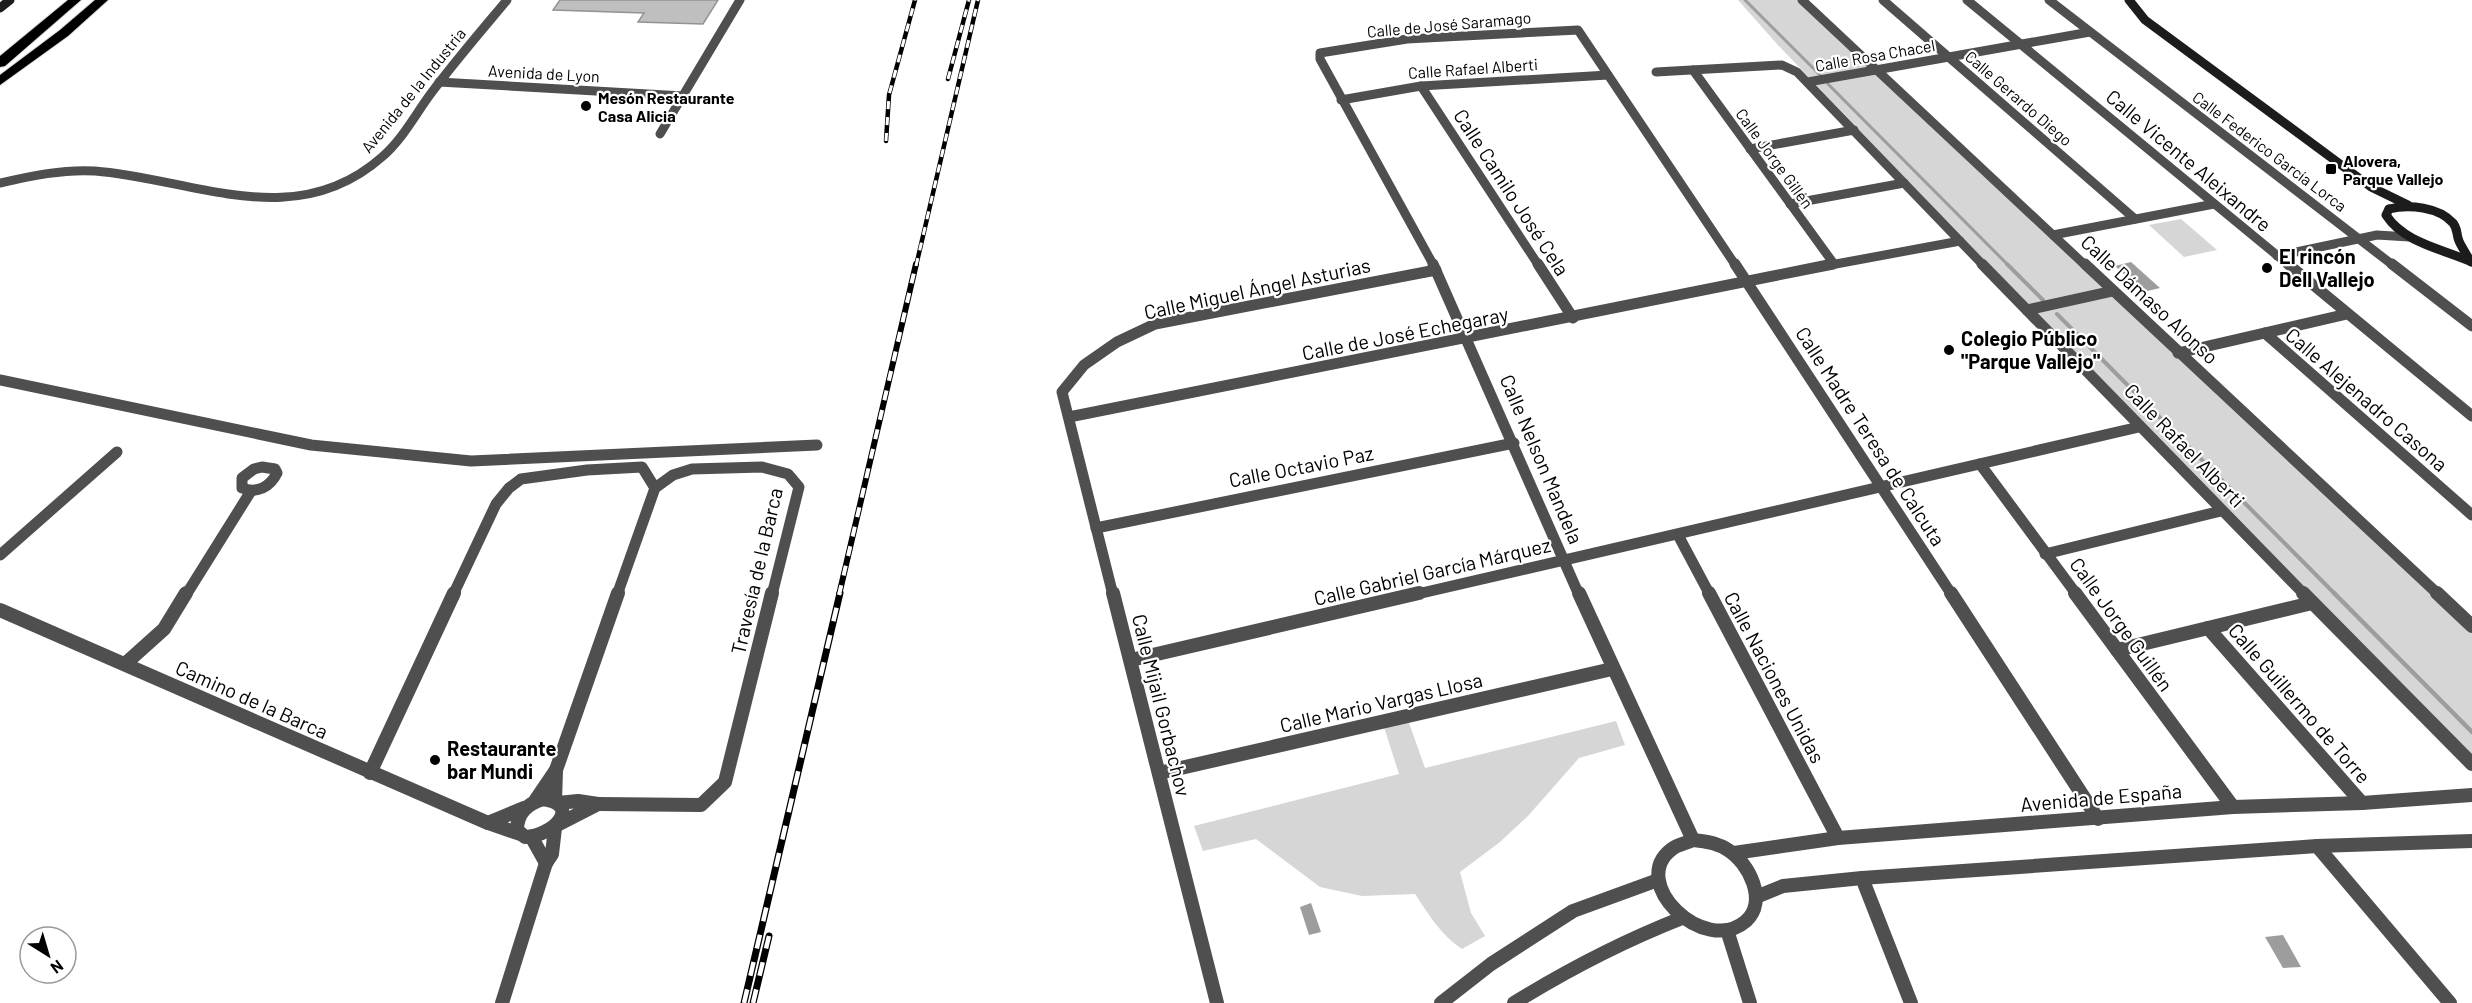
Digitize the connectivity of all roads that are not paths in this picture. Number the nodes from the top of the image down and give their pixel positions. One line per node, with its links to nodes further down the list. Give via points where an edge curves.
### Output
1 (10, 0): 12 (street)
2 (75, 0): 16 (highway)
3 (94, 0): 21 (highway)
4 (102, 0): 21 (highway)
5 (507, 0): 22 (street, Avenida de la Industria)
6 (740, 0): 25 (street)
7 (1802, 0): 18 (street, Calle Dámaso Alonso)
8 (1883, 0): 15 (street, Calle Gerardo Diego)
9 (1967, 0): 14 (street, Calle Vicente Aleixandre)
10 (2049, 0): 13 (street, Calle Federico García Lorca)
11 (2129, 0): 34 (street, via 2145,20)
12 (0, 8)
13 (2090, 33): 14 (street, Calle Rosa Chacel); 44 (street, Calle Federico García Lorca)
14 (2021, 44): 15 (street, Calle Rosa Chacel); 36 (street, Calle Vicente Aleixandre)
15 (1950, 57): 18 (street, Calle Rosa Chacel); 39 (street, Calle Gerardo Diego)
16 (0, 63)
17 (1693, 70): 19 (street, Calle Rafael Alberti); 23 (street, Calle Rafael Alberti, via 1782,65); 29 (street, Calle Jorge Gillén)
18 (1877, 70): 23 (street, Calle Rosa Chacel); 41 (street, Calle Dámaso Alonso)
19 (1656, 72)
20 (1608, 75): 24 (street, Calle Rafael Alberti); 26 (street, Calle de José Saramago, via 1578,30 1407,39 1320,53); 52 (street, Calle Madre Teresa de Calcuta)
21 (0, 81)
22 (439, 82): 25 (street, Avenida de Lyon); 31 (street, Avenida de la Industria, via 383,157 342,185 316,194 263,200 94,171)
23 (1808, 82): 27 (street, Calle Rafael Alberti)
24 (1421, 86): 26 (street, Calle Rafael Alberti); 56 (street, Calle Camilo José Cela)
25 (682, 96): 28 (street)
26 (1341, 100): 51 (street, Calle Nelson Mandela)
27 (1854, 130): 29 (street); 33 (street, Calle Rafael Alberti)
28 (660, 134)
29 (1750, 149): 35 (street, Calle Jorge Gillén)
30 (0, 173): 31 (street)
31 (27, 177): 32 (street)
32 (0, 183)
33 (1904, 183): 35 (street); 46 (street, Calle Rafael Alberti)
34 (2371, 187): 37 (street); 38 (street)
35 (1790, 204): 50 (street, Calle Jorge Gillén)
36 (2214, 204): 39 (street); 48 (street, Calle Vicente Aleixandre)
37 (2408, 205): 38 (street); 45 (street, via 2448,219 2456,227)
38 (2389, 209): 40 (street)
39 (2135, 219): 41 (street)
40 (2389, 222): 42 (street); 43 (street)
41 (2053, 235): 53 (street, Calle Dámaso Alonso)
42 (2377, 235): 43 (street); 44 (street)
43 (2409, 237): 47 (street)
44 (2359, 239): 48 (street); 57 (street, Calle Federico García Lorca)
45 (2458, 239): 47 (street); 49 (street)
46 (1960, 241): 50 (street, Calle de José Echegaray); 54 (street, Calle Rafael Alberti)
47 (2433, 245): 49 (street)
48 (2277, 256): 55 (street, Calle Vicente Aleixandre)
49 (2472, 262)
50 (1834, 264): 52 (street, Calle de José Echegaray)
51 (1436, 270): 59 (street, Calle Nelson Mandela); 63 (street, Calle Miguel Ángel Asturias, via 1155,324 1116,342 1083,365 1062,392)
52 (1748, 283): 56 (street, Calle de José Echegaray); 69 (street, Calle Madre Teresa de Calcuta)
53 (2113, 291): 54 (street); 60 (street, Calle Dámaso Alonso)
54 (2026, 310): 64 (street, Calle Rafael Alberti)
55 (2347, 314): 58 (street); 62 (street, Calle Vicente Aleixandre)
56 (1573, 318): 59 (street, Calle de José Echegaray)
57 (2472, 326)
58 (2265, 333): 60 (street); 73 (street, Calle Alejenadro Casona)
59 (1468, 339): 63 (street, Calle de José Echegaray); 65 (street, Calle Nelson Mandela)
60 (2178, 353): 81 (street, Calle Dámaso Alonso)
61 (0, 380): 66 (street, via 310,445 471,461)
62 (2472, 416)
63 (1069, 417): 74 (street, Calle Mijail Gorbachov)
64 (2139, 427): 68 (street, Calle Gabriel García Márquez); 72 (street, Calle Rafael Alberti)
65 (1514, 443): 74 (street, Calle Octavio Paz); 78 (street, Calle Nelson Mandela)
66 (817, 445)
67 (117, 452): 77 (street)
68 (1980, 464): 69 (street, Calle Gabriel García Márquez); 76 (street, Calle Jorge Guillén)
69 (1881, 487): 75 (street, Calle Gabriel García Márquez); 97 (street, Calle Madre Teresa de Calcuta)
70 (656, 488): 88 (street); 89 (street, via 642,467 521,479 508,488 496,504); 94 (street, Travesía de la Barca, via 673,475 692,469 762,467 788,474 798,487 725,782 701,805)
71 (251, 491): 85 (street, via 164,629)
72 (2221, 511): 76 (street); 79 (street, Calle Rafael Alberti)
73 (2472, 515)
74 (1096, 528): 84 (street, Calle Mijail Gorbachov)
75 (1678, 534): 78 (street, Calle Gabriel García Márquez); 101 (street, Calle Naciones Unidas)
76 (2045, 554): 83 (street, Calle Jorge Guillén)
77 (0, 555)
78 (1564, 560): 84 (street, Calle Gabriel García Márquez); 86 (street, Calle Nelson Mandela)
79 (2312, 603): 82 (street); 87 (street, Calle Rafael Alberti)
80 (0, 610): 85 (street, Camino de la Barca)
81 (2472, 626)
82 (2208, 628): 83 (street); 93 (street, Calle Guillermo de Torre)
83 (2117, 650): 96 (street, Calle Jorge Guillén)
84 (1131, 660): 90 (street, Calle Mijail Gorbachov)
85 (125, 664): 89 (street, Camino de la Barca)
86 (1612, 669): 90 (street, Calle Mario Vargas Llosa); 102 (street, Calle Nelson Mandela)
87 (2472, 764)
88 (556, 770): 92 (street); 95 (street)
89 (370, 773): 98 (street, Camino de la Barca)
90 (1159, 773): 113 (street, Calle Mijail Gorbachov)
91 (2472, 795): 93 (street, Avenida de España)
92 (556, 802): 94 (street); 95 (street, via 546,799); 99 (street, via 562,811)
93 (2362, 803): 96 (street, Avenida de España)
94 (598, 804): 99 (street)
95 (530, 805): 98 (street); 100 (street, via 517,824)
96 (2233, 807): 97 (street, Avenida de España)
97 (2098, 819): 101 (street, Avenida de España)
98 (488, 823): 100 (street, Camino de la Barca)
99 (557, 826): 100 (street, via 546,835); 106 (street, via 552,854)
100 (526, 836): 106 (street)
101 (1838, 838): 105 (street, Avenida de España)
102 (1693, 840): 105 (street, via 1721,845); 108 (street, via 1670,848 1663,857)
103 (2472, 841): 104 (street)
104 (2317, 846): 107 (street); 118 (street)
105 (1734, 853): 109 (street, via 1754,881)
106 (546, 863): 112 (street)
107 (1862, 878): 109 (street, via 1783,886); 117 (street)
108 (1658, 880): 110 (street, via 1666,901); 114 (street, via 1573,911 1491,964)
109 (1756, 897): 111 (street, via 1748,918)
110 (1682, 918): 111 (street, via 1696,927); 115 (street, via 1624,941)
111 (1727, 930): 116 (street)
112 (502, 1003)
113 (1217, 1003)
114 (1441, 1003)
115 (1514, 1003)
116 (1750, 1003)
117 (1911, 1003)
118 (2450, 1003)

